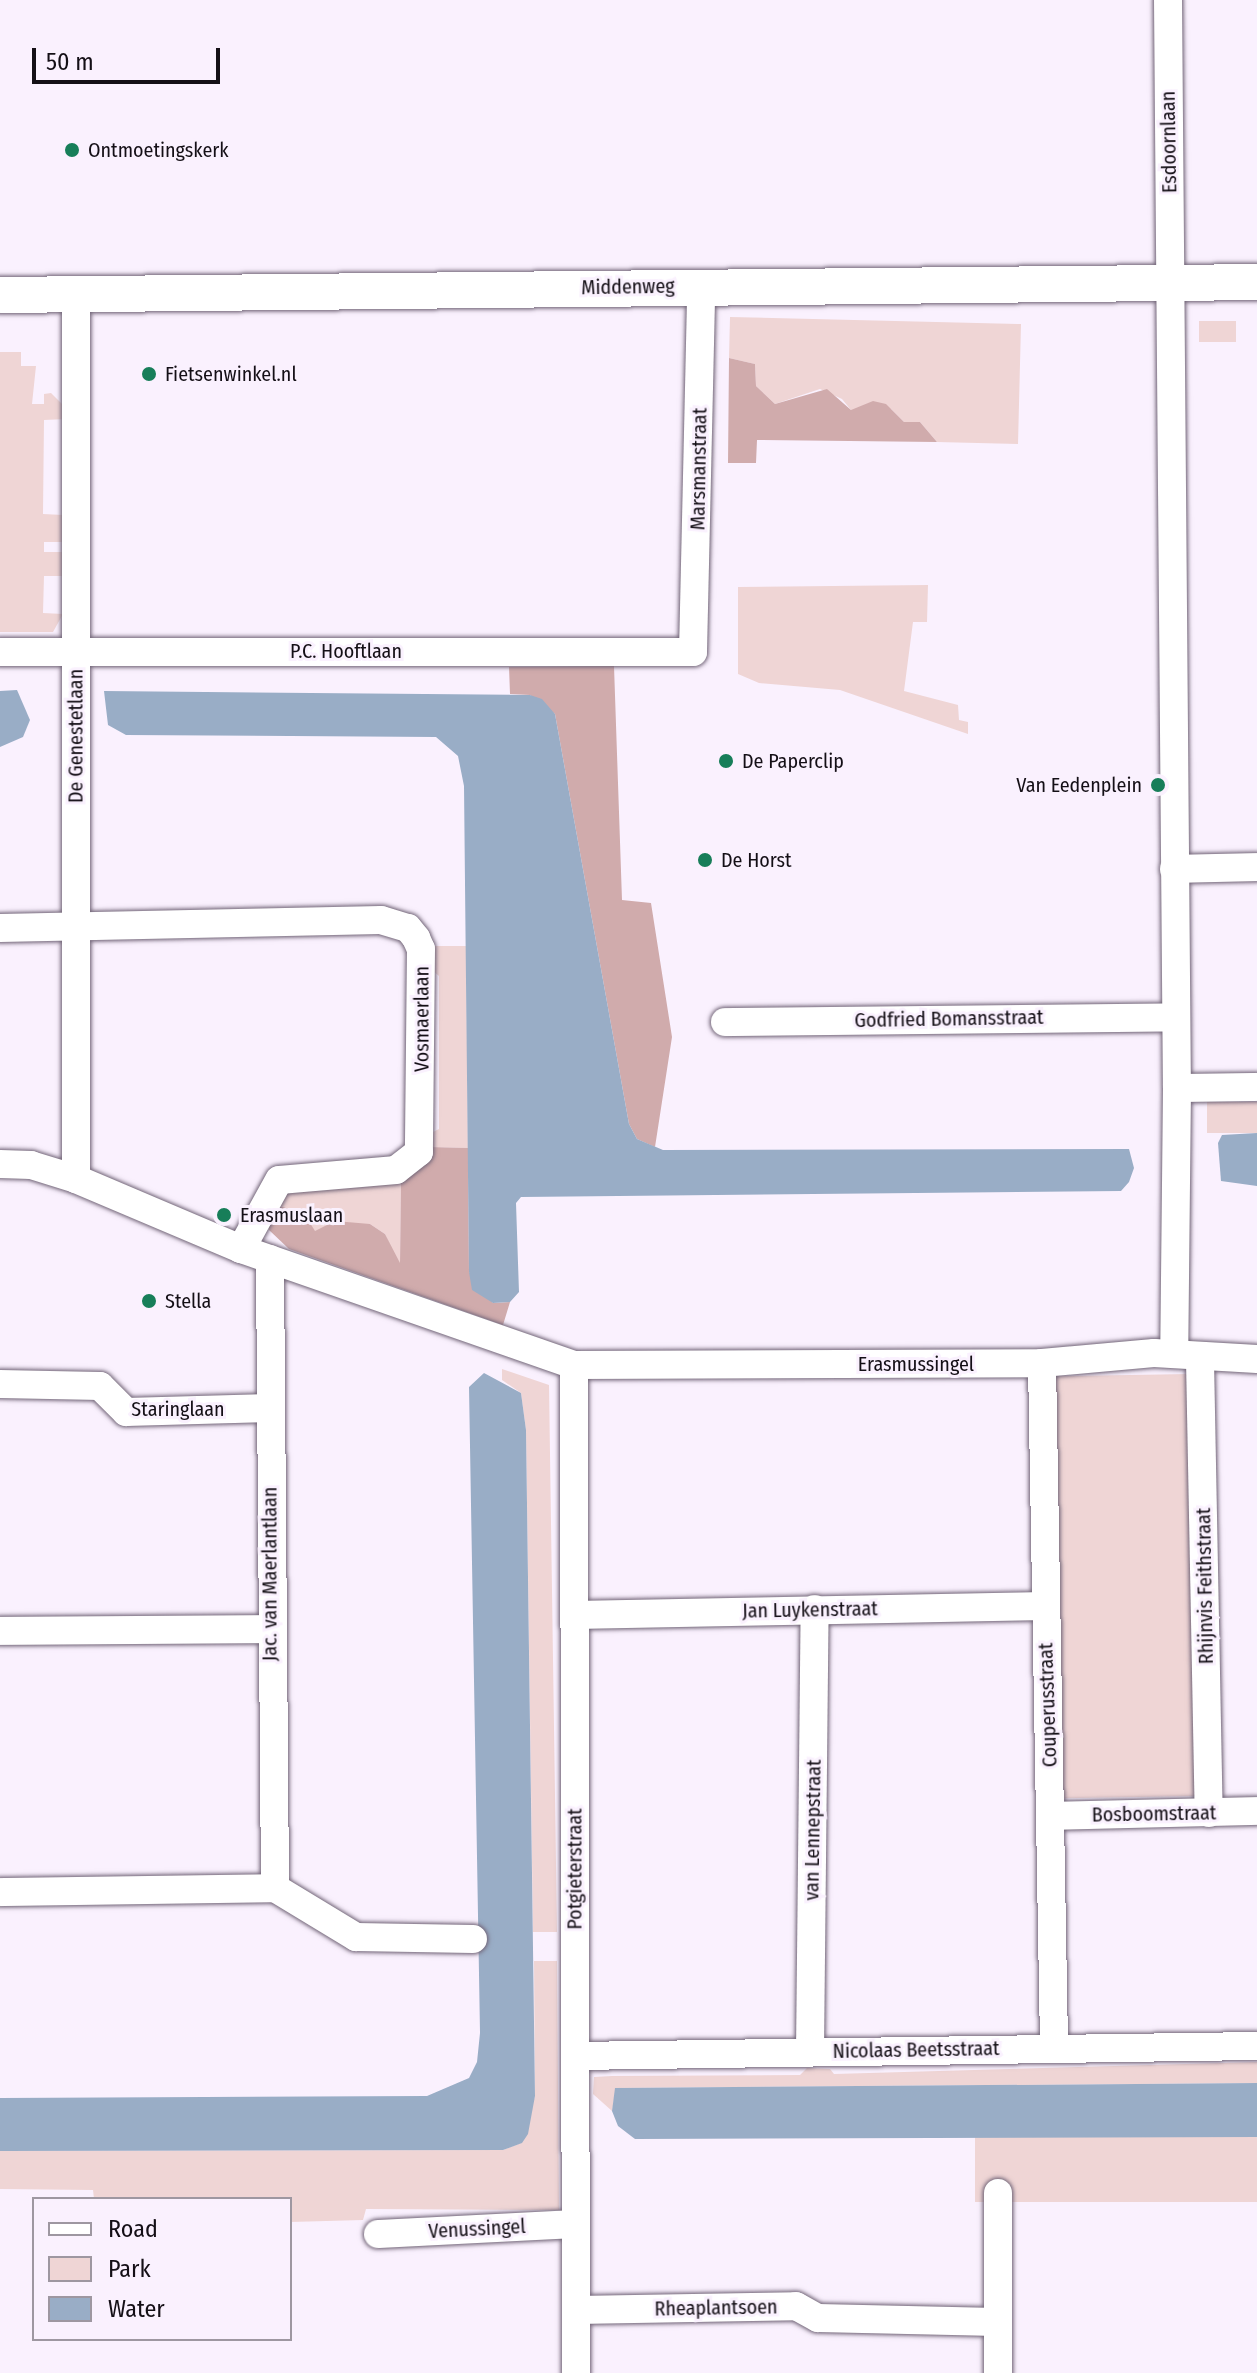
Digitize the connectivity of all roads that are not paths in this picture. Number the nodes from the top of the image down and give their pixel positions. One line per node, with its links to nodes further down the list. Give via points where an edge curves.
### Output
1 (1168, 0): 3 (street, Esdoornlaan)
2 (1257, 282): 3 (street, Middenweg)
3 (1171, 283): 4 (street, Middenweg); 11 (street)
4 (701, 287): 5 (street, Middenweg); 9 (street, Marsmanstraat)
5 (76, 294): 6 (street, Middenweg); 7 (street, De Genestetlaan)
6 (0, 295)
7 (76, 651): 8 (street, P.C. Hooftlaan); 9 (street, P.C. Hooftlaan); 12 (street, De Genestetlaan)
8 (0, 652)
9 (693, 652)
10 (1257, 867): 11 (street)
11 (1174, 869): 14 (street)
12 (76, 926): 13 (street, Vosmaerlaan); 19 (street, De Genestetlaan); 20 (street, Vosmaerlaan, via 381,920 408,928 416,938 421,949 419,1152 396,1170 279,1180)
13 (0, 928)
14 (1174, 1017): 15 (street, Godfried Bomansstraat); 17 (street)
15 (725, 1022)
16 (1257, 1087): 17 (street)
17 (1177, 1088): 22 (street)
18 (0, 1164): 19 (street, via 31,1165)
19 (76, 1179): 20 (street)
20 (241, 1249): 21 (street)
21 (270, 1259): 25 (street); 27 (street, Jac. van Maerlantlaan)
22 (1187, 1357): 23 (street, Erasmussingel); 24 (street, Erasmussingel); 34 (street, Rhijnvis Feithstraat)
23 (1257, 1359)
24 (1042, 1363): 25 (street, Erasmussingel); 28 (street, Couperusstraat)
25 (574, 1365): 30 (street, Potgieterstraat)
26 (0, 1384): 27 (street, Staringlaan, via 100,1386 126,1412)
27 (270, 1408): 31 (street, Jac. van Maerlantlaan)
28 (1045, 1606): 29 (street, Jan Luykenstraat); 35 (street, Couperusstraat)
29 (815, 1609): 30 (street, Jan Luykenstraat); 41 (street, van Lennepstraat)
30 (575, 1615): 42 (street, Potgieterstraat)
31 (269, 1629): 32 (street); 36 (street, Jac. van Maerlantlaan)
32 (0, 1631)
33 (1257, 1811): 34 (street, Bosboomstraat)
34 (1209, 1813): 35 (street, Bosboomstraat)
35 (1051, 1816): 40 (street, Couperusstraat)
36 (275, 1888): 37 (street); 38 (street, via 356,1937)
37 (0, 1892)
38 (473, 1939)
39 (1257, 2046): 40 (street, Nicolaas Beetsstraat)
40 (1054, 2047): 41 (street, Nicolaas Beetsstraat)
41 (810, 2052): 42 (street, Nicolaas Beetsstraat)
42 (575, 2056): 44 (street, Potgieterstraat)
43 (998, 2193): 47 (street)
44 (576, 2224): 45 (street, Venussingel); 46 (street, Potgieterstraat)
45 (378, 2234)
46 (576, 2310): 47 (street, Rheaplantsoen, via 796,2306 818,2318); 48 (street, Potgieterstraat)
47 (997, 2322): 49 (street)
48 (576, 2373)
49 (998, 2373)

